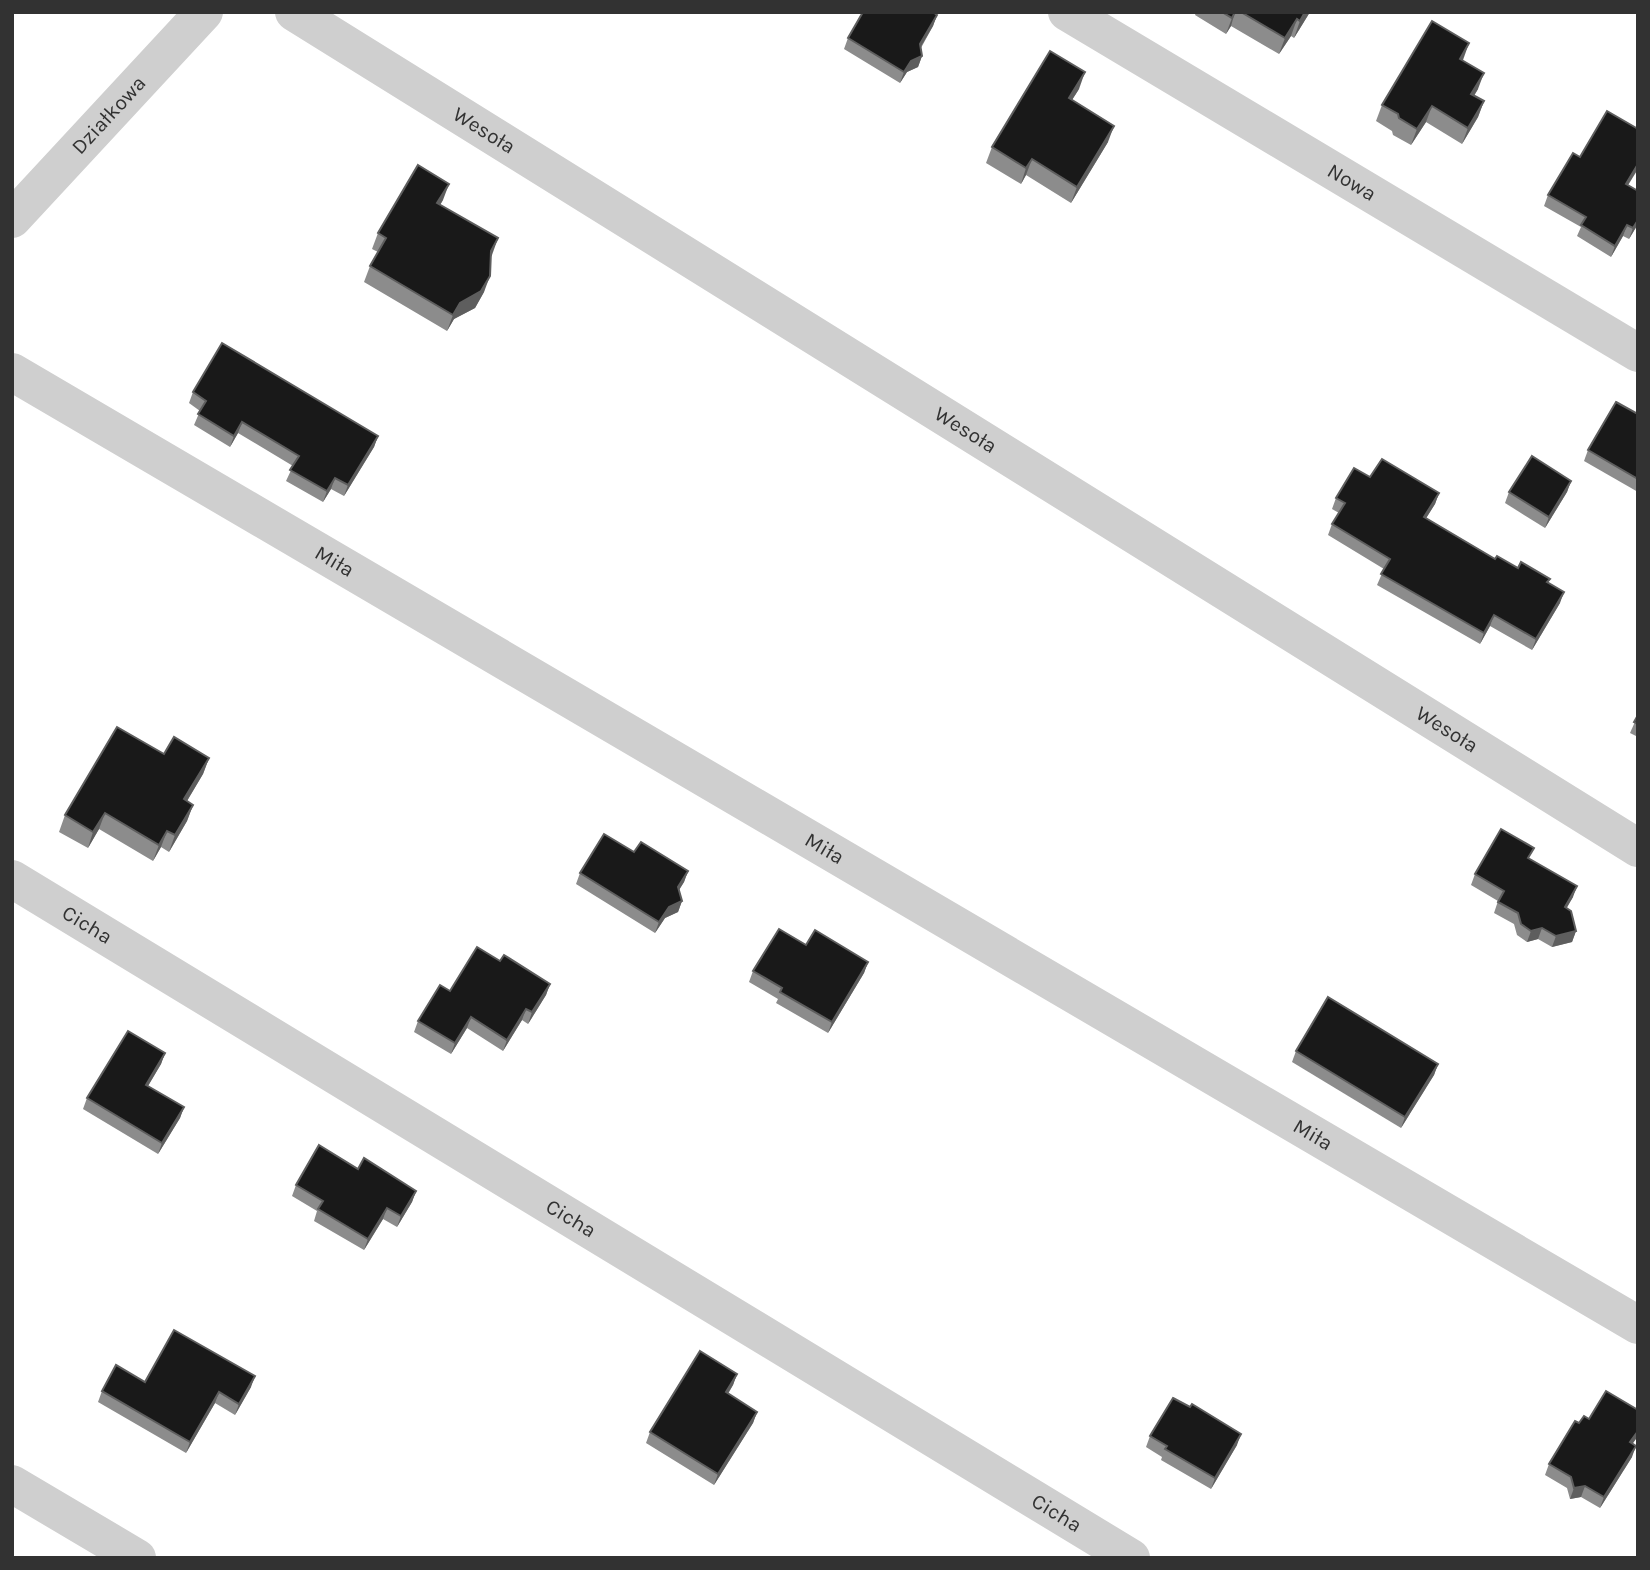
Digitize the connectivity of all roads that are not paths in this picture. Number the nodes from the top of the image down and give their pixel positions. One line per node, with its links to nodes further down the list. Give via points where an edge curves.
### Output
1 (204, 12): 4 (street, Działkowa)
2 (294, 12): 7 (street, Wesoła)
3 (1067, 12): 5 (street, Nowa)
4 (12, 219)
5 (1638, 353)
6 (12, 372): 9 (street, Miła)
7 (1638, 848)
8 (12, 879): 12 (street, Cicha)
9 (1638, 1325)
10 (12, 1484): 11 (street)
11 (137, 1558)
12 (1131, 1558)

